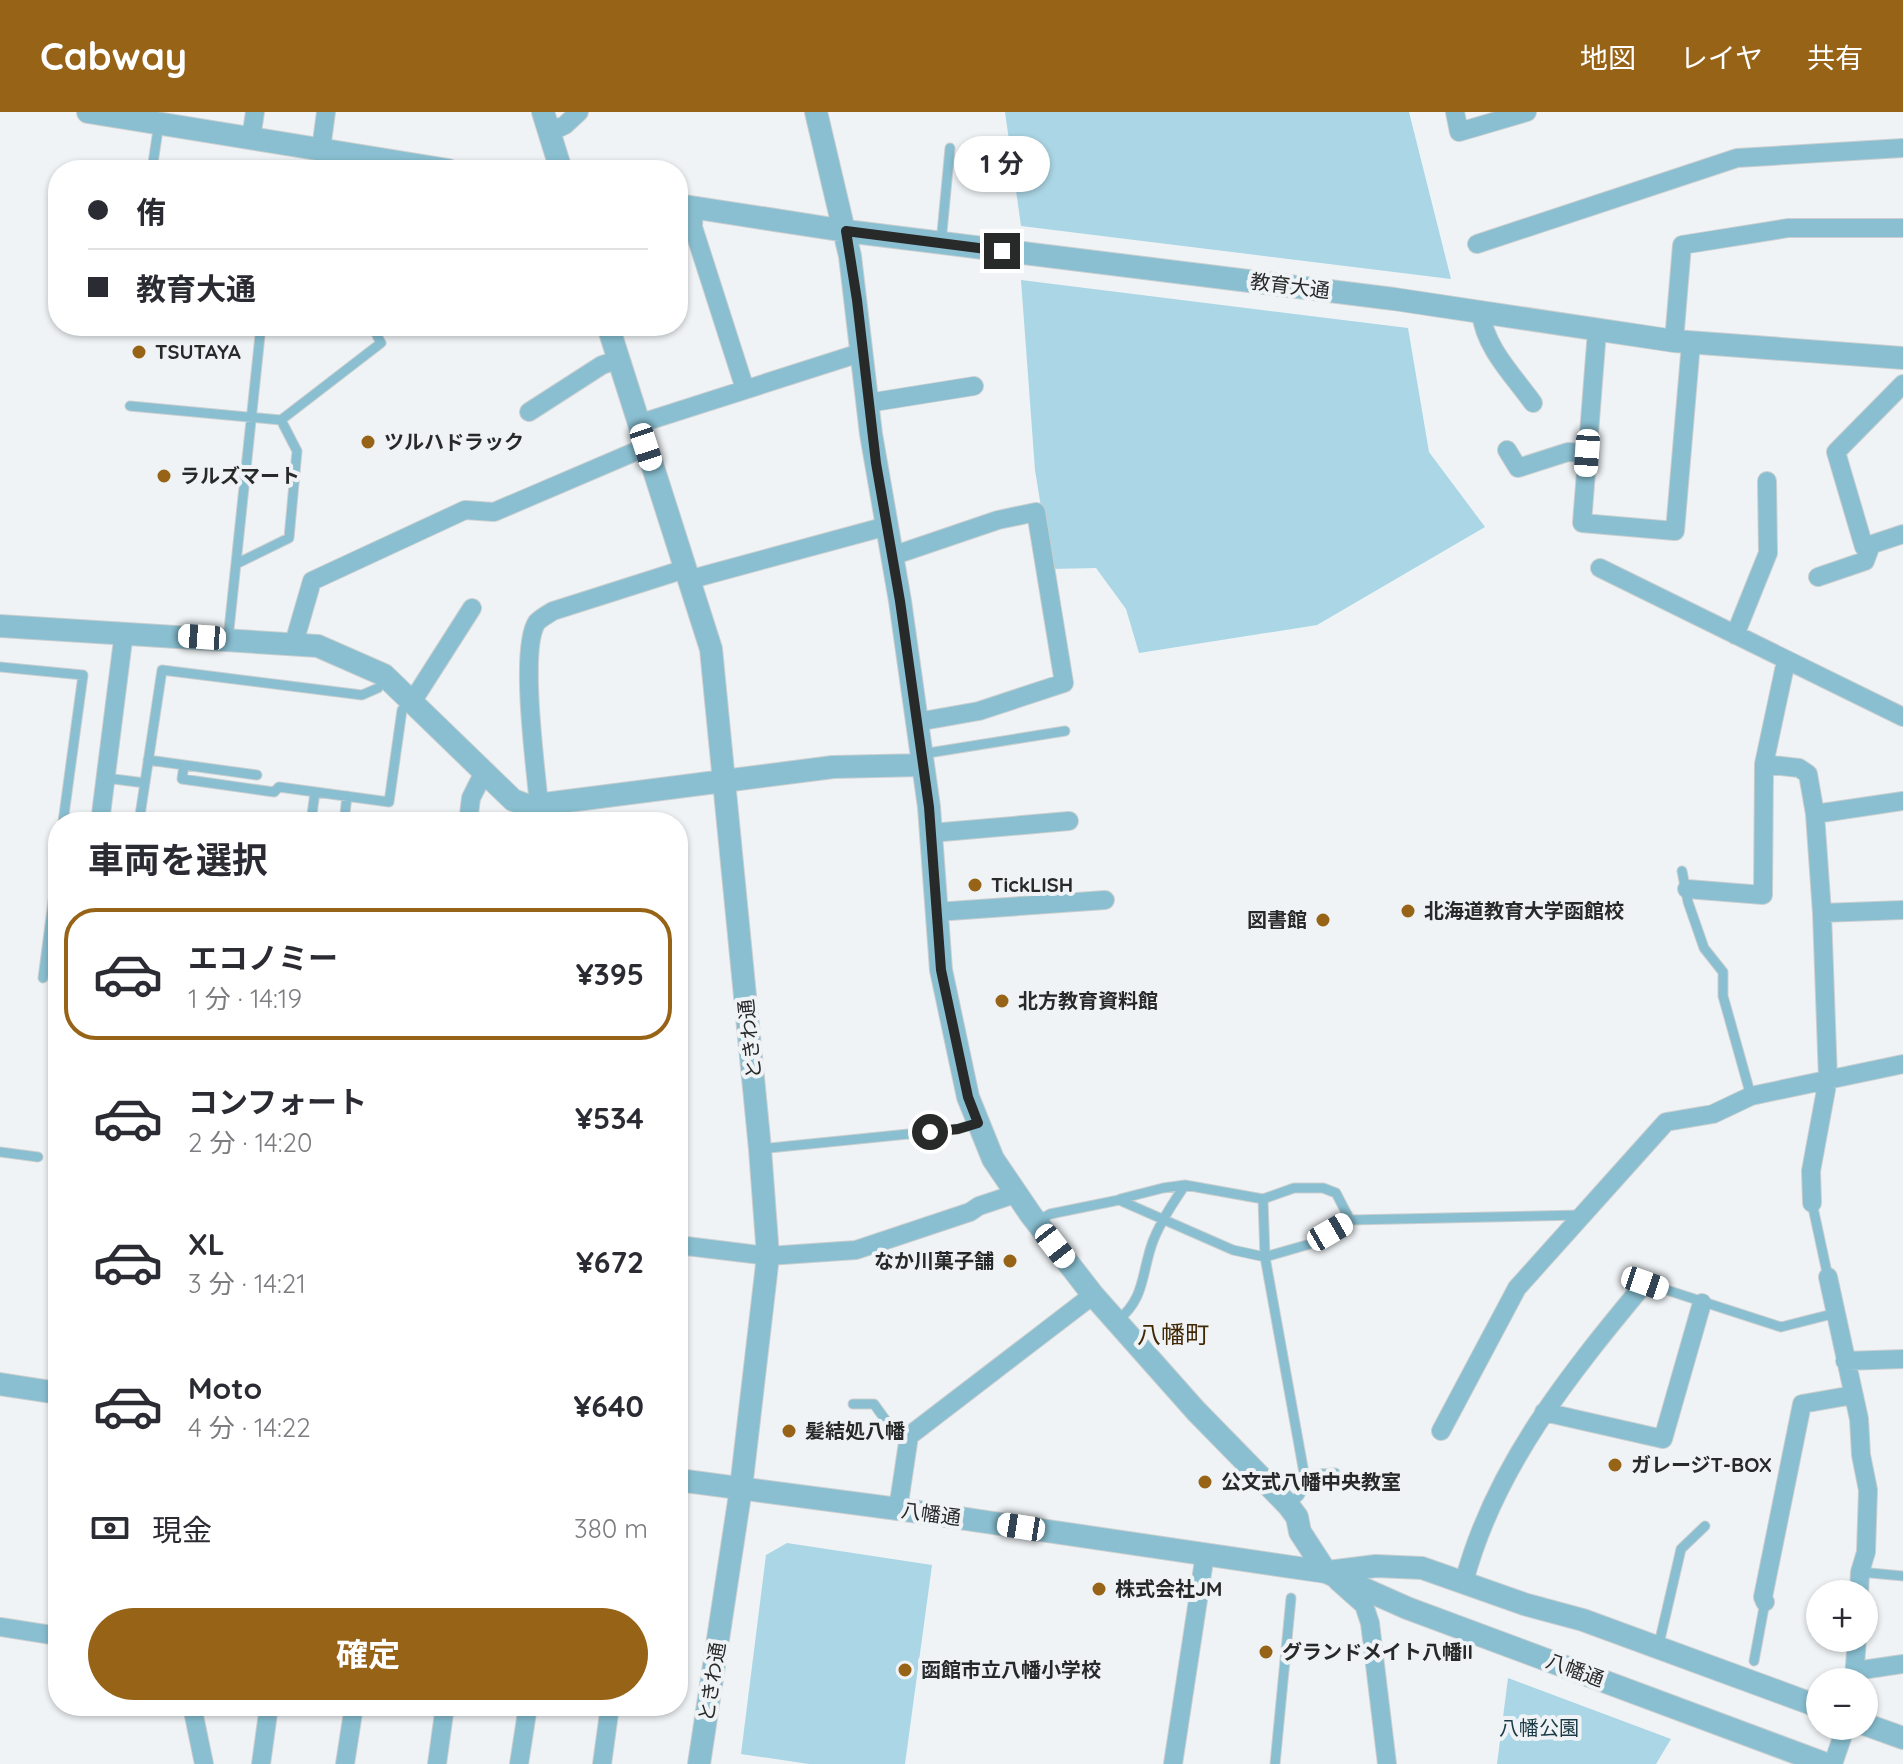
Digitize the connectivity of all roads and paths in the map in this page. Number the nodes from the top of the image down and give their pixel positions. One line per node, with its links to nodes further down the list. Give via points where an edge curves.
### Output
1 (88, 112): 9 (street)
2 (255, 112): 10 (street)
3 (326, 112): 13 (street)
4 (579, 112): 8 (street, via 565,125)
5 (816, 112): 20 (street)
6 (1455, 112): 7 (street, via 1459,132)
7 (1527, 112)
8 (546, 122): 16 (street)
9 (159, 123): 10 (street); 14 (lane)
10 (251, 138): 13 (street)
11 (950, 148): 21 (lane)
12 (1903, 148): 22 (street, via 1737,158)
13 (321, 149): 15 (street)
14 (153, 160)
15 (350, 160)
16 (558, 160)
17 (688, 206): 20 (street, 教育大通)
18 (688, 212): 34 (street)
19 (1903, 228): 28 (street, via 1788,228 1682,245)
20 (846, 231): 21 (street, 教育大通); 29 (street)
21 (941, 243): 23 (street, 教育大通)
22 (1477, 244)
23 (1481, 313): 24 (street, 教育大通); 36 (street, via 1483,332)
24 (1597, 331): 28 (street, 教育大通); 44 (street)
25 (260, 336): 39 (lane)
26 (377, 336): 40 (lane, via 381,343)
27 (611, 336): 31 (street, ときわ通)
28 (1682, 342): 30 (street, 教育大通); 44 (street, via 1675,531 1582,523)
29 (863, 352): 34 (street); 35 (street)
30 (1903, 358)
31 (618, 360): 38 (street); 41 (street, ときわ通)
32 (1903, 384): 48 (street, via 1836,452 1864,547)
33 (974, 386): 35 (street)
34 (745, 389): 41 (street)
35 (868, 403): 46 (street)
36 (1533, 403)
37 (130, 406): 39 (lane)
38 (529, 412)
39 (251, 417): 40 (lane); 50 (lane)
40 (281, 420): 50 (lane, via 297,451 289,538)
41 (638, 424): 42 (street, ときわ通)
42 (646, 447): 52 (street, ときわ通); 59 (street, via 494,512 465,510 312,581)
43 (1507, 450): 44 (street, via 1518,468 1568,452)
44 (1587, 453)
45 (1767, 481): 57 (street, via 1768,553)
46 (887, 526): 49 (street); 52 (street)
47 (1903, 534): 48 (street)
48 (1871, 545): 53 (street, via 1865,561)
49 (892, 556): 65 (street); 65 (street, via 1036,512 1064,683 979,711)
50 (236, 564): 58 (lane)
51 (1600, 568): 57 (street)
52 (686, 574): 74 (street, ときわ通, via 711,649); 79 (street, via 553,611 537,623 530,648)
53 (1818, 577)
54 (472, 608): 63 (street)
55 (0, 626): 56 (street)
56 (124, 632): 58 (street); 73 (street)
57 (1735, 635): 60 (street)
58 (228, 639): 59 (street)
59 (294, 643): 63 (street, via 318,646 384,675)
60 (1786, 661): 64 (street); 69 (street)
61 (0, 667): 80 (lane, via 83,675)
62 (378, 688): 67 (lane, via 362,695 162,670)
63 (407, 706): 71 (street); 77 (lane, via 389,802)
64 (1903, 717)
65 (917, 722): 68 (street)
66 (1065, 731): 68 (lane)
67 (148, 760): 70 (lane); 75 (lane)
68 (922, 760): 74 (street); 88 (street)
69 (1764, 764): 86 (street, via 1808,774); 89 (street, via 1763,895)
70 (184, 765): 72 (lane); 76 (lane, via 182,779)
71 (484, 772): 79 (street); 85 (street)
72 (257, 775)
73 (106, 778): 75 (lane); 81 (street)
74 (724, 780): 79 (street); 101 (street, ときわ通)
75 (145, 783): 82 (lane)
76 (315, 792): 77 (lane); 83 (lane)
77 (347, 796): 84 (lane)
78 (1903, 801): 86 (street)
79 (532, 811)
80 (64, 812)
81 (101, 812)
82 (141, 812)
83 (312, 812)
84 (345, 812)
85 (469, 812)
86 (1815, 814): 93 (street)
87 (1069, 821): 88 (street)
88 (931, 833): 92 (street)
89 (1684, 880): 99 (lane, via 1704,948 1723,972 1723,996)
90 (1105, 900): 92 (street)
91 (1903, 910): 93 (street)
92 (936, 912): 100 (street, via 941,970)
93 (1822, 913): 98 (street)
94 (48, 943): 95 (lane)
95 (47, 951): 96 (lane)
96 (43, 978)
97 (1903, 1064): 98 (street)
98 (1828, 1079): 99 (street); 108 (street, via 1811,1171)
99 (1751, 1096): 109 (street, via 1713,1114 1666,1122)
100 (978, 1123): 101 (lane); 105 (street)
101 (760, 1149): 114 (street, ときわ通)
102 (0, 1152): 103 (lane)
103 (38, 1157)
104 (1185, 1185): 106 (lane); 107 (lane); 110 (lane)
105 (1015, 1194): 112 (street); 114 (street, via 856,1250)
106 (1263, 1199): 111 (lane, via 1294,1188 1323,1188 1336,1193); 115 (lane)
107 (1119, 1200): 110 (lane); 112 (lane, via 1050,1214)
108 (1812, 1203): 116 (lane)
109 (1581, 1215): 111 (lane); 129 (street, via 1517,1288)
110 (1164, 1217): 115 (lane, via 1233,1250); 121 (lane, via 1135,1303)
111 (1350, 1220): 115 (lane, via 1310,1244)
112 (1036, 1222): 118 (street)
113 (688, 1246): 114 (street)
114 (768, 1256): 134 (street, ときわ通)
115 (1265, 1257): 132 (lane)
116 (1828, 1277): 120 (street)
117 (1645, 1283): 119 (lane); 128 (street)
118 (1093, 1295): 121 (street); 130 (street)
119 (1702, 1303): 120 (lane, via 1781,1327); 128 (street, via 1663,1439)
120 (1836, 1313): 123 (street)
121 (1117, 1321): 135 (street)
122 (1903, 1359): 123 (street)
123 (1845, 1361): 126 (street)
124 (0, 1384): 125 (street)
125 (48, 1391)
126 (1853, 1395): 140 (street, via 1868,1490 1866,1552); 145 (street, via 1802,1404)
127 (853, 1404): 130 (lane, via 874,1404 897,1436)
128 (1544, 1412): 143 (street, via 1498,1490)
129 (1441, 1431)
130 (909, 1436): 136 (street)
131 (1335, 1473): 132 (lane)
132 (1304, 1475): 135 (lane, via 1306,1484)
133 (688, 1481): 134 (street, 八幡通)
134 (741, 1488): 136 (street, 八幡通); 168 (street, ときわ通)
135 (1288, 1505): 139 (street)
136 (898, 1509): 138 (street, 八幡通)
137 (1705, 1526): 148 (lane, via 1681,1549)
138 (1205, 1554): 139 (street, 八幡通); 169 (street)
139 (1326, 1572): 143 (street, 八幡通, via 1422,1568); 171 (street, via 1364,1605 1370,1623); 172 (street, 八幡通, via 1407,1608)
140 (1860, 1572): 141 (lane); 142 (street)
141 (1903, 1576)
142 (1860, 1580)
143 (1464, 1582): 148 (street, 八幡通)
144 (1291, 1598): 170 (lane)
145 (1765, 1602): 149 (lane)
146 (0, 1627): 147 (street)
147 (48, 1634)
148 (1658, 1648): 152 (street, 八幡通)
149 (1754, 1661)
150 (1903, 1664): 151 (street)
151 (1878, 1670)
152 (1806, 1702)
153 (194, 1716): 162 (street)
154 (268, 1716): 163 (street)
155 (352, 1716): 164 (street)
156 (444, 1716): 165 (street)
157 (526, 1716): 166 (street)
158 (609, 1716): 167 (street)
159 (1878, 1729): 160 (street)
160 (1903, 1738)
161 (1841, 1740): 173 (street)
162 (204, 1764)
163 (261, 1764)
164 (345, 1764)
165 (437, 1764)
166 (519, 1764)
167 (602, 1764)
168 (699, 1764)
169 (1173, 1764)
170 (1275, 1764)
171 (1387, 1764)
172 (1826, 1764)
173 (1833, 1764)

